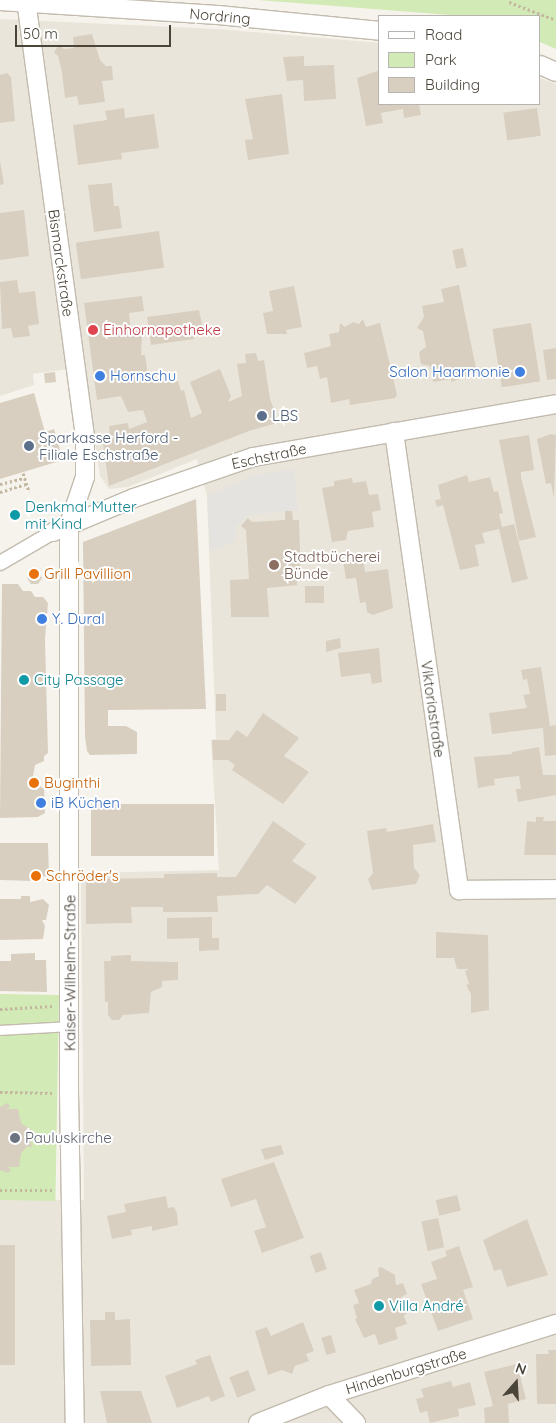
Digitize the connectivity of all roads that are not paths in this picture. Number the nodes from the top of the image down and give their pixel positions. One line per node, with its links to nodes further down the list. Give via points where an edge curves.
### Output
1 (0, 1): 2 (street, Nordring)
2 (26, 1): 3 (street, Nordring); 8 (street, Bismarckstraße, via 85,438 85,477)
3 (378, 31)
4 (541, 65): 5 (street)
5 (556, 72)
6 (556, 404): 7 (street, Eschstraße)
7 (394, 432): 8 (street, Eschstraße, via 253,456); 11 (street, Viktoriastraße, via 459,890)
8 (69, 524): 9 (street, Eschstraße); 12 (street, Kaiser-Wilhelm-Straße)
9 (54, 532): 10 (street, Eschstraße)
10 (1, 560)
11 (556, 890)
12 (71, 1026): 13 (lane); 16 (street, Kaiser-Wilhelm-Straße, via 69,1093)
13 (0, 1030)
14 (556, 1324): 15 (street, Hindenburgstraße)
15 (329, 1395): 17 (street, Hindenburgstraße); 18 (street)
16 (75, 1423)
17 (258, 1423)
18 (356, 1423)

